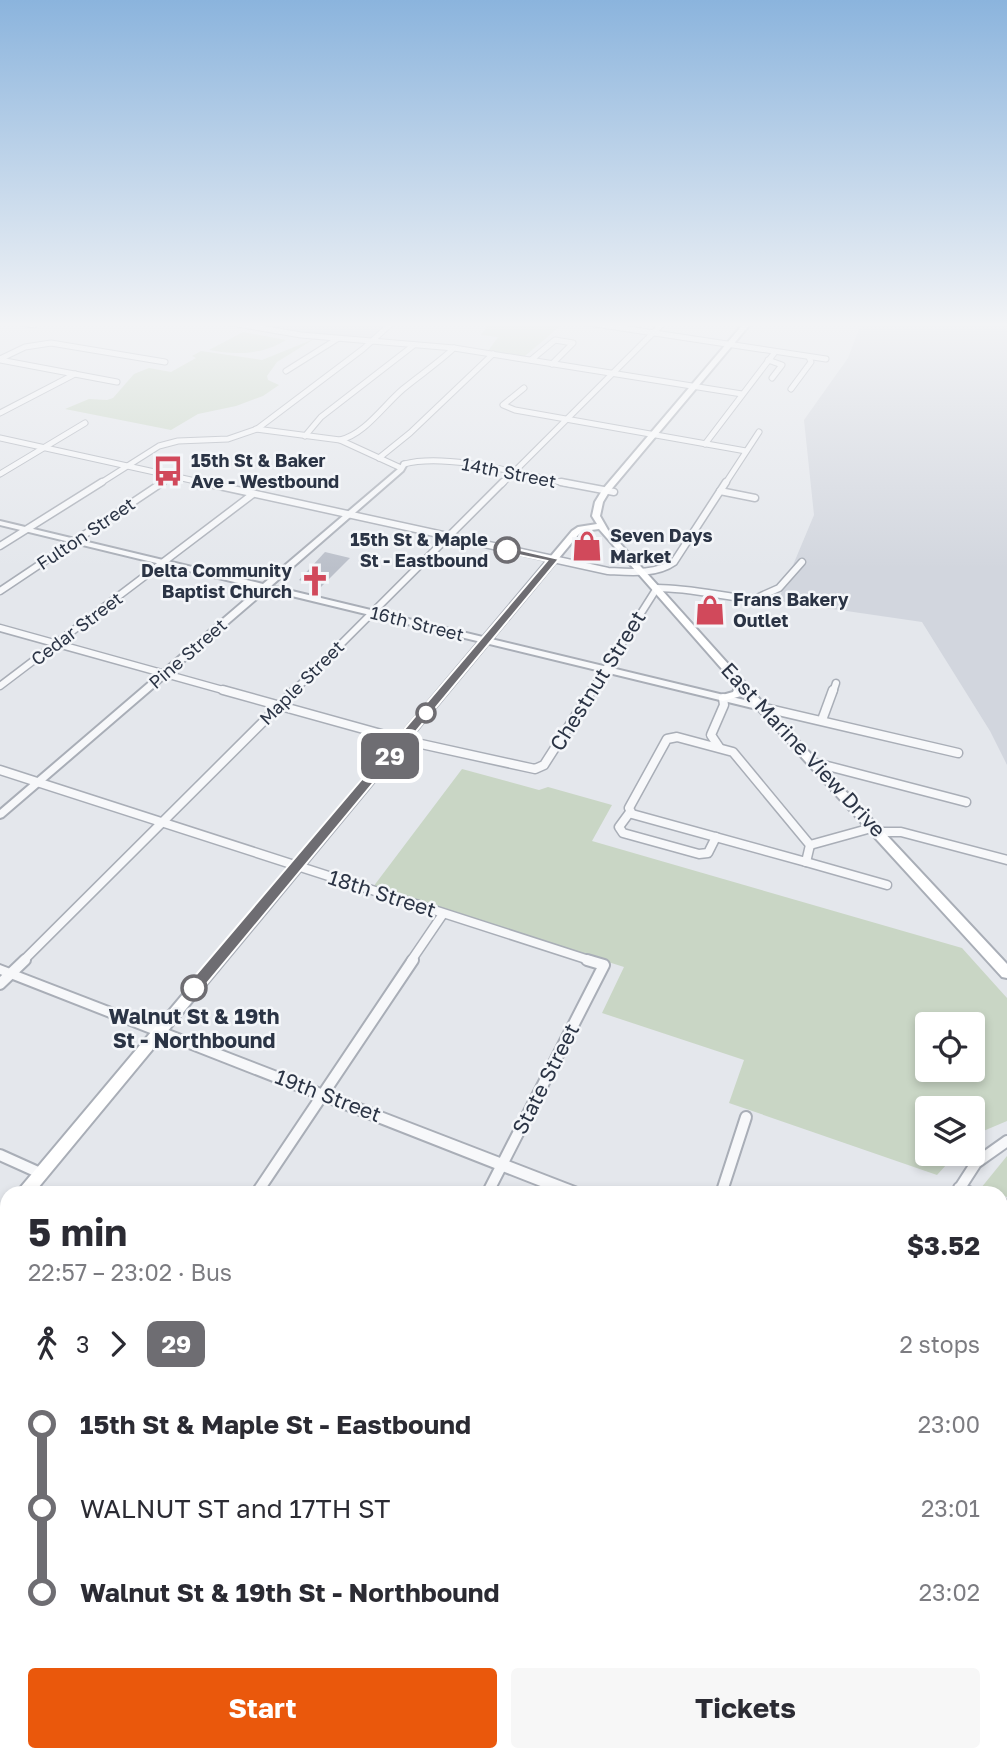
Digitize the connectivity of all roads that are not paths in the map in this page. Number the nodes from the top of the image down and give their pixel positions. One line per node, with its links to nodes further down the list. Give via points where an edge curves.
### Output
1 (18, 404): 10 (street)
2 (287, 404): 13 (street)
3 (337, 404): 15 (street)
4 (387, 404): 18 (street, via 352,437)
5 (439, 404): 22 (street)
6 (504, 404): 11 (street)
7 (581, 404): 11 (street, Maple Street)
8 (684, 404): 16 (main road)
9 (734, 404): 19 (street)
10 (0, 414)
11 (566, 419): 16 (street); 25 (street, Maple Street)
12 (85, 423): 20 (street)
13 (256, 429): 15 (street); 23 (street, via 228,440 169,442)
14 (759, 432): 21 (street)
15 (306, 436): 18 (street)
16 (657, 436): 19 (street); 29 (main road)
17 (0, 438): 20 (street)
18 (340, 440): 22 (street)
19 (705, 444): 21 (street)
20 (46, 447): 23 (street); 26 (street)
21 (746, 451): 28 (street)
22 (379, 458): 24 (street)
23 (127, 466): 27 (street); 35 (street)
24 (403, 466): 25 (street, 14th Street, via 429,459); 32 (street, Pine Street)
25 (512, 473): 29 (street, 14th Street); 36 (street, Maple Street)
26 (0, 474)
27 (172, 476): 30 (street); 37 (street, Fulton Street)
28 (720, 491): 31 (street); 42 (street, via 674,562)
29 (610, 492): 34 (main road)
30 (253, 494): 32 (street); 41 (street, Cedar Street)
31 (755, 498)
32 (349, 515): 36 (street); 43 (street, Pine Street)
33 (0, 523): 35 (street, 16th Street)
34 (600, 526): 39 (main road, via 575,533); 42 (main road, East Marine View Drive)
35 (26, 529): 37 (street, 16th Street); 38 (street)
36 (448, 537): 39 (street); 48 (street, Maple Street)
37 (75, 541): 41 (street, 16th Street); 45 (street, Fulton Street)
38 (0, 546)
39 (554, 559): 42 (street, via 608,571); 50 (main road)
40 (802, 562): 46 (street, via 771,595)
41 (165, 563): 43 (street, 16th Street); 51 (street, Cedar Street)
42 (641, 572): 44 (main road, East Marine View Drive)
43 (266, 587): 48 (street, 16th Street); 53 (street, Pine Street)
44 (657, 588): 46 (street, via 687,588); 52 (street, Chestnut Street); 55 (main road, East Marine View Drive)
45 (0, 591)
46 (747, 600): 47 (street)
47 (774, 601)
48 (372, 613): 50 (street, 16th Street); 58 (street, Maple Street)
49 (0, 628): 51 (street)
50 (487, 641): 52 (street, 16th Street); 61 (main road)
51 (56, 644): 53 (street); 56 (street, Cedar Street)
52 (605, 670): 57 (street, 16th Street); 61 (street, Chestnut Street, via 544,765 535,769)
53 (164, 674): 58 (street); 66 (street, Pine Street)
54 (836, 683): 60 (street)
55 (742, 684): 57 (main road, via 737,694); 59 (main road, East Marine View Drive)
56 (0, 686)
57 (723, 698): 59 (street, 16th Street); 62 (street, via 711,735)
58 (278, 706): 61 (street); 70 (street, Maple Street)
59 (761, 707): 60 (street, 16th Street); 64 (main road, East Marine View Drive)
60 (822, 720): 63 (street, 16th Street)
61 (403, 740): 76 (main road)
62 (719, 747): 68 (street, via 669,737); 73 (street, via 733,752)
63 (958, 753)
64 (816, 763): 67 (street); 71 (main road, East Marine View Drive)
65 (0, 770): 66 (street, 18th Street)
66 (38, 782): 69 (street, Pine Street); 70 (street, 18th Street)
67 (966, 802)
68 (630, 813): 72 (street); 72 (street, via 619,827 623,833 699,854 708,853)
69 (0, 815)
70 (162, 822): 76 (street, 18th Street); 80 (street, Maple Street)
71 (877, 829): 73 (street); 74 (street); 81 (main road, East Marine View Drive)
72 (716, 837): 75 (street)
73 (810, 845): 75 (street)
74 (1007, 860)
75 (806, 862): 77 (street)
76 (297, 866): 78 (street, 18th Street); 83 (main road)
77 (887, 885)
78 (443, 914): 79 (street, 18th Street); 84 (street)
79 (604, 965): 88 (street, State Street)
80 (5, 971): 82 (street, Maple Street); 83 (street, 19th Street)
81 (1007, 973)
82 (0, 984)
83 (159, 1031): 84 (street, 19th Street); 89 (main road)
84 (322, 1094): 88 (street, 19th Street); 91 (street)
85 (747, 1117): 94 (street)
86 (1007, 1141): 95 (street, via 976,1163)
87 (0, 1155): 89 (street)
88 (502, 1164): 92 (street, State Street); 93 (street, 19th Street)
89 (40, 1173): 90 (main road)
90 (29, 1186)
91 (261, 1186)
92 (491, 1186)
93 (558, 1186)
94 (724, 1186)
95 (961, 1186)

